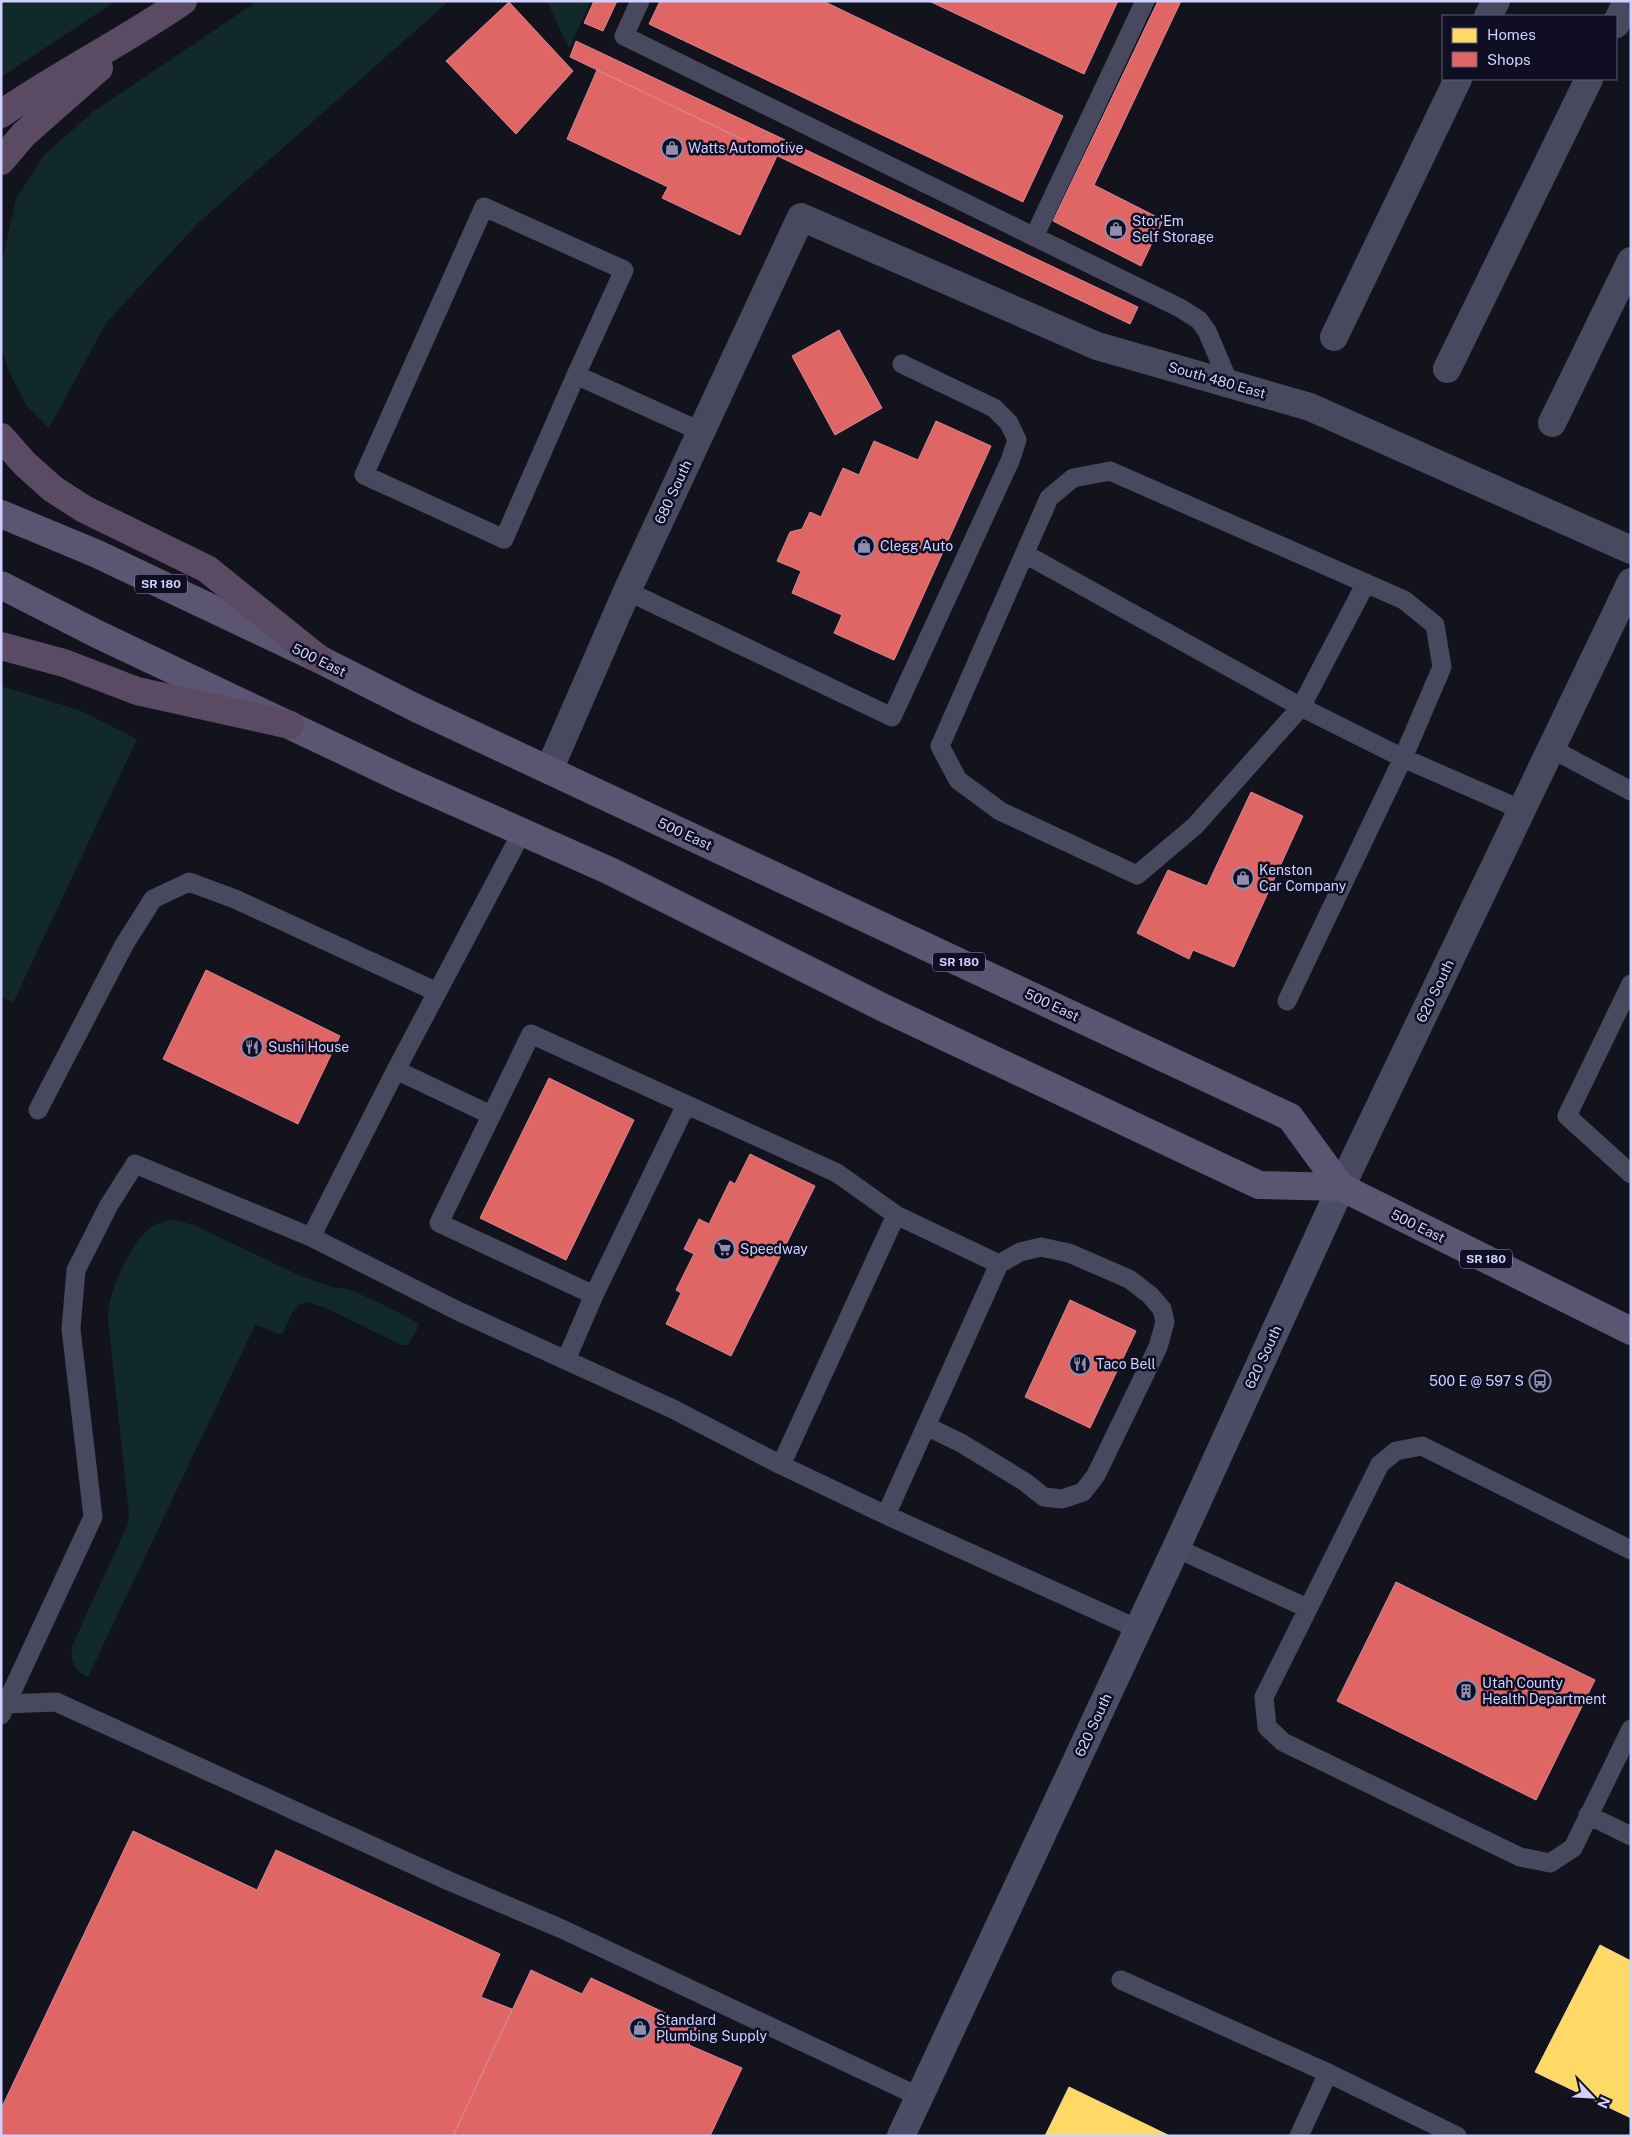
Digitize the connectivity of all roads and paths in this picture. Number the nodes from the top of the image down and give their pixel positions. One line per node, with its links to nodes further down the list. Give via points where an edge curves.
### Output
1 (183, 1): 8 (highway)
2 (640, 1): 14 (lane, via 624,36)
3 (1145, 1): 14 (lane)
4 (1496, 1): 6 (street)
5 (1627, 1): 7 (street)
6 (1489, 15)
7 (1617, 22)
8 (150, 24): 11 (highway, via 32,92); 12 (highway, via 24,134)
9 (1458, 80): 16 (street)
10 (1589, 80): 18 (street)
11 (1, 114)
12 (1, 161)
13 (801, 217): 20 (street, South 480 East, via 1098,346); 22 (street, 680 South)
14 (1034, 237): 20 (lane, via 1199,320 1208,331)
15 (1631, 261): 21 (street)
16 (1334, 337)
17 (902, 364): 30 (lane, via 994,408 1009,423 1017,440 892,717)
18 (1447, 369)
19 (576, 376): 19 (lane, via 504,539 364,475 484,207 624,270); 22 (lane)
20 (1228, 383): 25 (street, South 480 East, via 1310,407)
21 (1552, 423)
22 (702, 432): 30 (street, 680 South)
23 (1, 437): 32 (highway, via 53,489 84,509 207,569)
24 (1, 514): 32 (main road, 500 East / SR 180, via 86,549)
25 (1631, 550)
26 (1024, 554): 28 (lane, via 1049,498 1074,478 1110,471); 33 (lane); 33 (lane, via 940,746 958,780 1000,811 1137,875 1195,826)
27 (1631, 582): 35 (street, 620 South)
28 (1366, 583): 33 (lane); 36 (lane, via 1404,600 1435,625 1442,666)
29 (1, 585): 34 (main road, 500 East / SR 180)
30 (627, 591): 37 (street, 680 South)
31 (1, 646): 34 (highway, via 64,663 137,691)
32 (320, 659): 37 (main road, 500 East / SR 180)
33 (1301, 707): 36 (lane)
34 (290, 725): 40 (main road, 500 East / SR 180)
35 (1552, 749): 38 (lane); 39 (street, 620 South)
36 (1403, 758): 39 (lane); 43 (lane)
37 (549, 770): 49 (main road, 500 East / SR 180, via 1290,1117)
38 (1631, 791)
39 (1522, 810): 49 (street, 620 South)
40 (522, 832): 42 (lane); 49 (main road, 500 East / SR 180, via 610,871 886,1008 1259,1184)
41 (1631, 984): 48 (lane, via 1568,1116)
42 (437, 992): 44 (lane); 46 (lane, via 235,898 189,882 153,899 124,945)
43 (1287, 1001)
44 (396, 1070): 47 (lane); 51 (lane)
45 (686, 1105): 47 (lane, via 531,1034); 50 (lane, via 837,1173); 53 (lane)
46 (38, 1110)
47 (491, 1116): 53 (lane, via 439,1223)
48 (1631, 1174)
49 (1340, 1187): 54 (main road, 500 East / SR 180); 59 (street, 620 South)
50 (896, 1216): 52 (lane); 57 (lane)
51 (311, 1237): 55 (lane, via 458,1311); 63 (lane, via 135,1164 109,1205 76,1270 71,1329 93,1517)
52 (999, 1264): 56 (lane); 56 (lane, via 1020,1252 1040,1247 1069,1253 1129,1280 1150,1295 1162,1309 1165,1322 1158,1347 1096,1475 1083,1492 1062,1499 1044,1497 962,1442)
53 (594, 1295): 55 (lane)
54 (1631, 1331)
55 (566, 1360): 57 (lane, via 673,1409)
56 (926, 1426): 58 (lane)
57 (782, 1465): 58 (lane)
58 (886, 1515): 62 (lane)
59 (1176, 1548): 61 (lane); 62 (street, 620 South)
60 (1631, 1550): 61 (lane, via 1422,1446 1396,1451 1380,1464)
61 (1307, 1608): 65 (lane, via 1264,1697 1267,1727 1283,1742 1520,1857 1550,1864 1573,1848)
62 (1138, 1629): 69 (street, 620 South)
63 (4, 1710): 69 (lane, via 56,1702 562,1929)
64 (1631, 1729): 65 (lane)
65 (1588, 1815): 66 (lane)
66 (1631, 1836)
67 (1121, 1980): 68 (lane)
68 (1328, 2073): 71 (lane); 72 (lane)
69 (920, 2097): 70 (street, 620 South)
70 (901, 2136)
71 (1299, 2136)
72 (1457, 2136)

